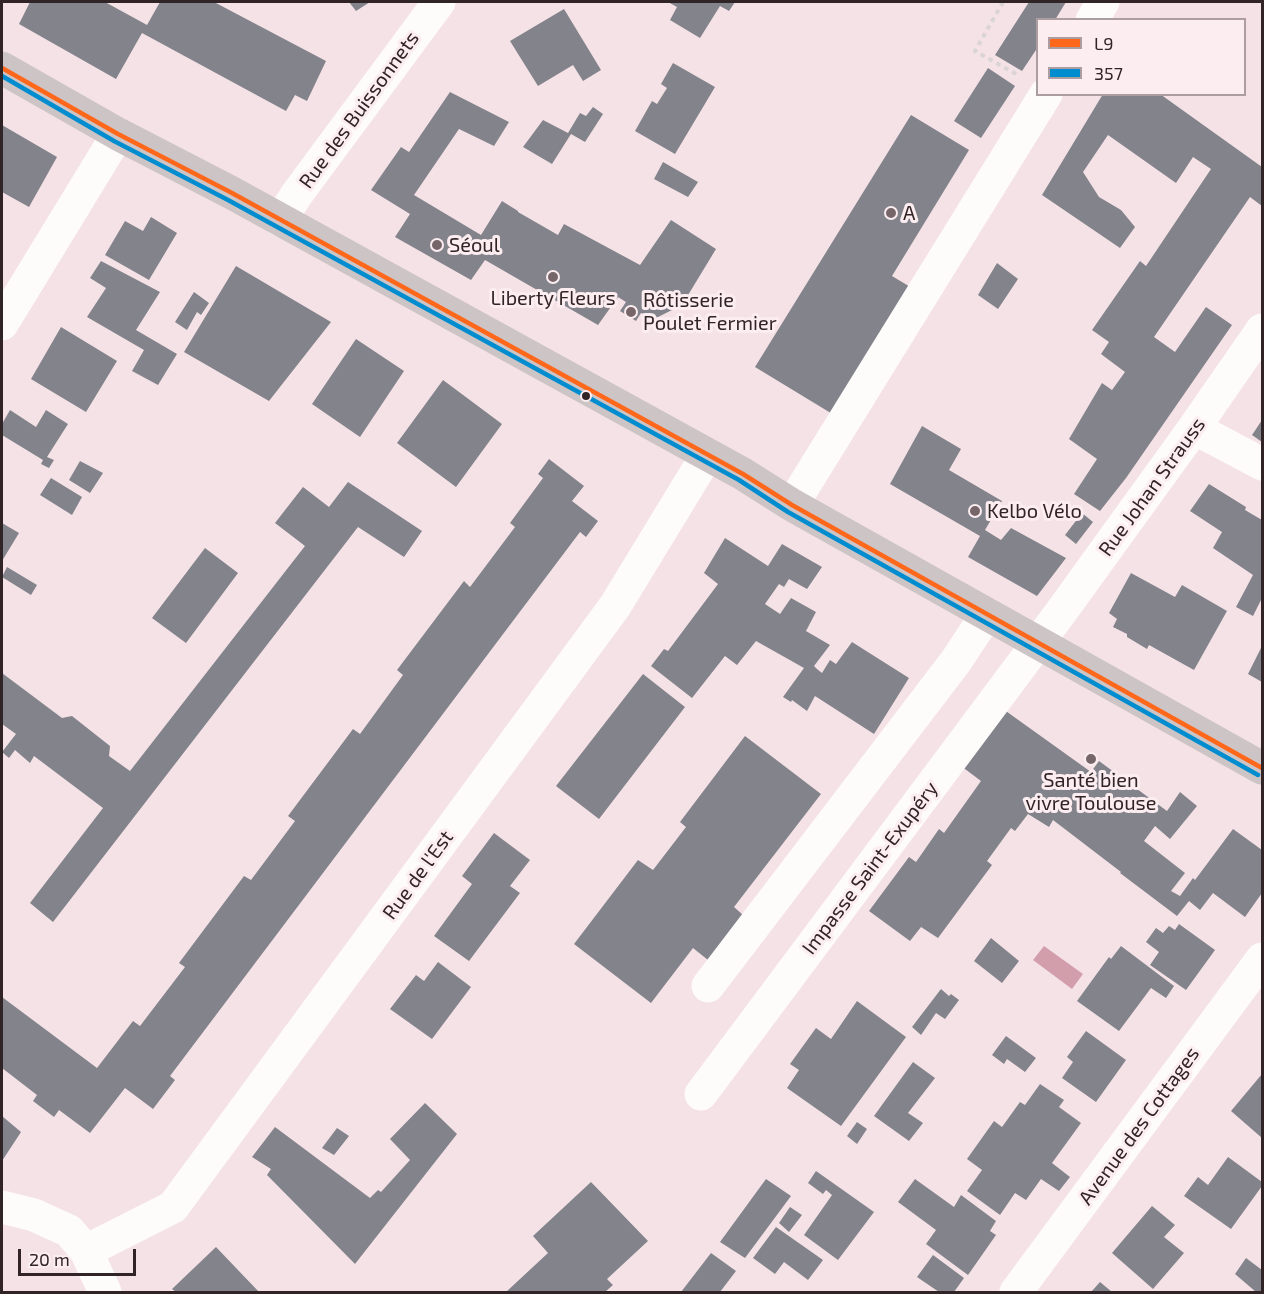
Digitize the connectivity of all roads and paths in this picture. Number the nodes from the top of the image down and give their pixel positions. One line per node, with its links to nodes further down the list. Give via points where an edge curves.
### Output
1 (439, 2): 8 (street, Rue des Buissonnets)
2 (1003, 2): 6 (path, via 975,51)
3 (1103, 2): 4 (street)
4 (1093, 18)
5 (2, 68): 7 (main road)
6 (1033, 85): 14 (street)
7 (118, 134): 8 (main road); 9 (street)
8 (280, 220): 12 (main road)
9 (2, 324)
10 (1263, 330): 11 (street, Rue Johan Strauss)
11 (1194, 428): 13 (street); 16 (street, Rue Johan Strauss)
12 (706, 455): 14 (main road); 22 (street, Rue de l'Est, via 615,606 173,1207)
13 (1263, 464)
14 (792, 505): 15 (main road)
15 (987, 614): 16 (main road); 19 (street, via 956,661)
16 (1039, 642): 17 (main road); 20 (street, Impasse Saint-Exupéry)
17 (1263, 768)
18 (1263, 959): 24 (street, Avenue des Cottages)
19 (708, 986)
20 (701, 1094)
21 (2, 1207): 22 (street, via 34,1215 69,1231)
22 (86, 1251): 23 (street)
23 (105, 1293)
24 (1016, 1293)

